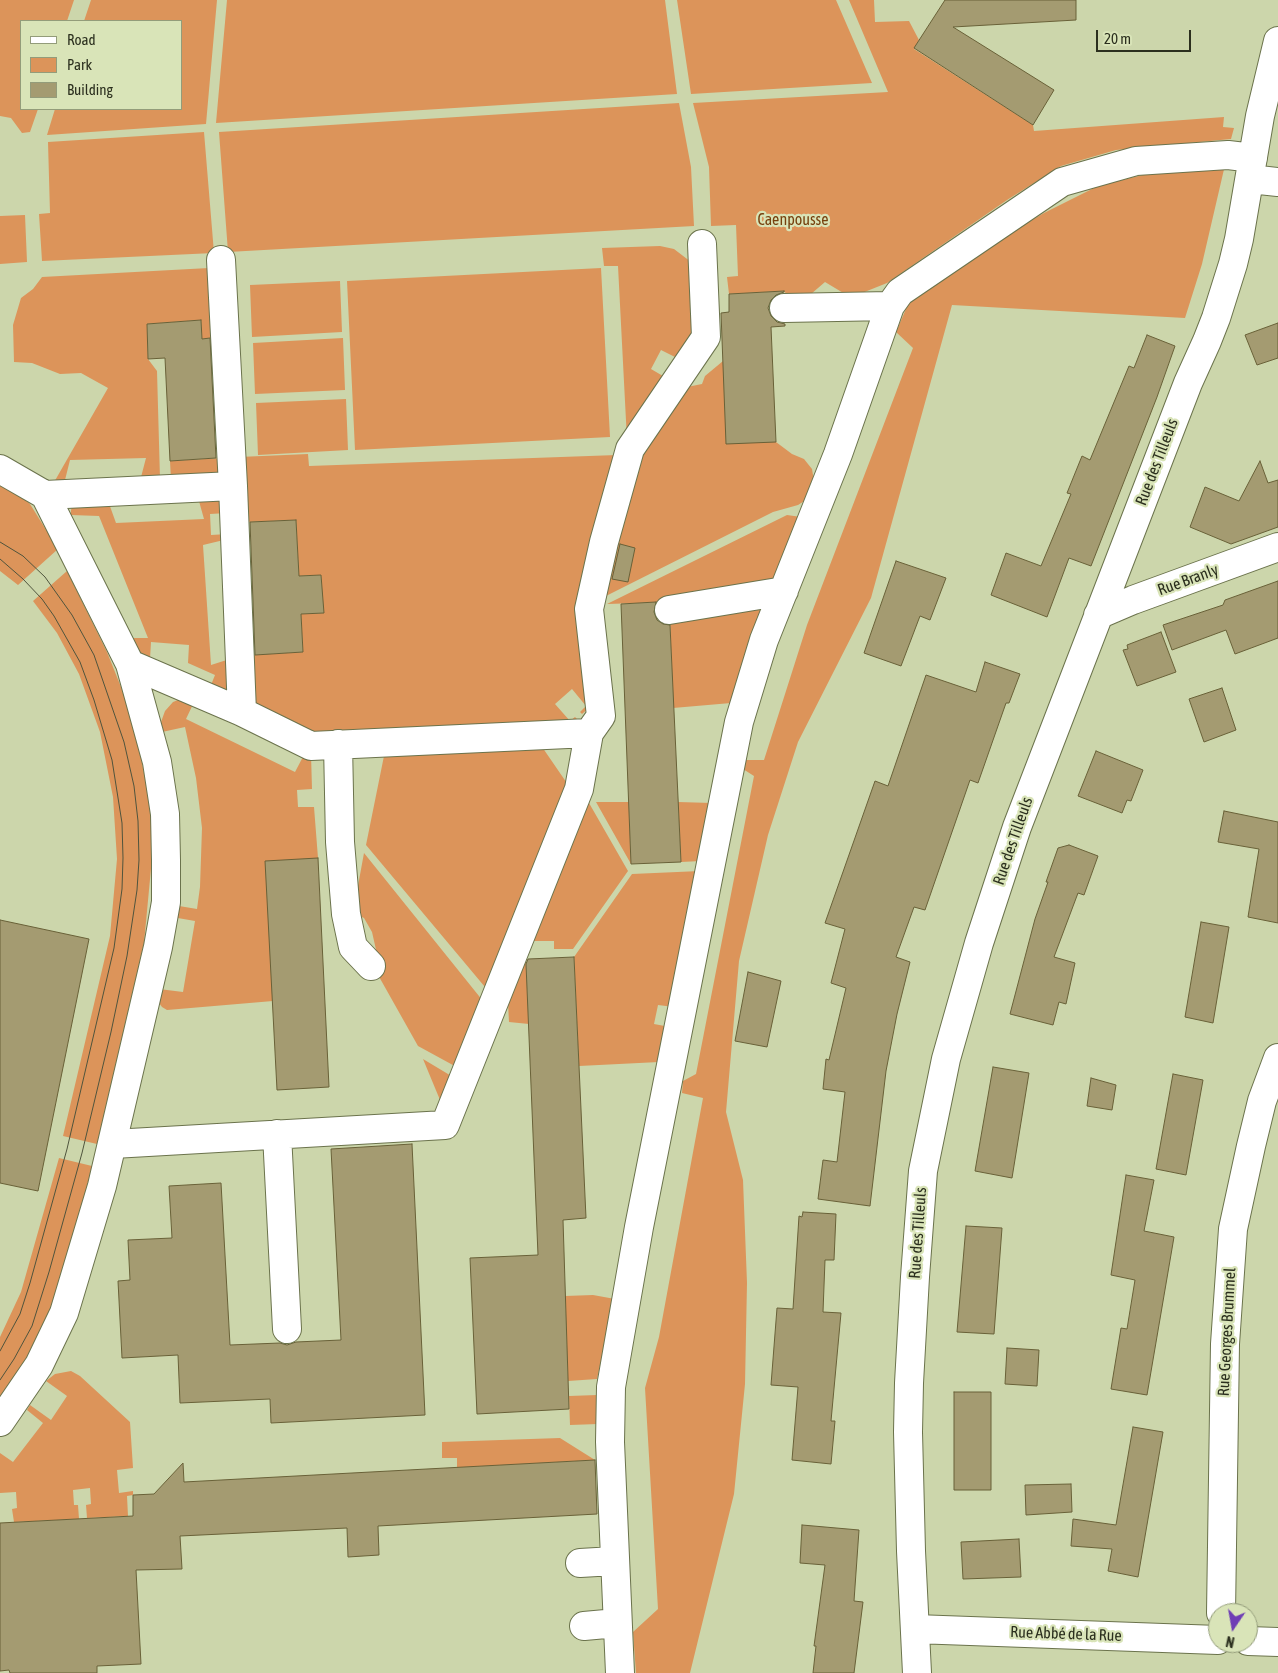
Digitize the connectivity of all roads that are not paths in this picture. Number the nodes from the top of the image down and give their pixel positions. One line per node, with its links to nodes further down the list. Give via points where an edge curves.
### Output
1 (1278, 41): 2 (street, Rue des Tilleuls, via 1260,116)
2 (1252, 168): 3 (street); 6 (street, via 1228,155 1136,161 1062,182 900,292); 14 (street, Rue des Tilleuls, via 1233,264 1216,318)
3 (1278, 182)
4 (702, 244): 17 (street, via 706,337 630,449 604,542 589,609 601,716)
5 (221, 260): 9 (street)
6 (890, 306): 7 (street); 12 (street, via 838,454)
7 (784, 308)
8 (0, 469): 10 (street)
9 (233, 486): 10 (street); 16 (street)
10 (45, 495): 15 (street)
11 (1278, 547): 14 (street, Rue Branly)
12 (784, 591): 13 (street); 25 (street, via 764,640 739,722 611,1388)
13 (669, 610)
14 (1098, 615): 30 (street, Rue des Tilleuls, via 1017,827 978,943 946,1059 923,1172 908,1432)
15 (130, 664): 16 (street); 22 (street, via 157,762 166,814 166,902)
16 (242, 712): 18 (street, via 311,746)
17 (589, 733): 18 (street); 21 (street, via 579,789 445,1125)
18 (338, 744): 19 (street, via 340,842 346,914 352,947)
19 (371, 966)
20 (1278, 1058): 27 (street, Rue Georges Brummel, via 1260,1110 1233,1229 1225,1344)
21 (277, 1134): 22 (street); 23 (street)
22 (113, 1144): 24 (street, via 64,1313 38,1364)
23 (287, 1329)
24 (0, 1422)
25 (614, 1561): 26 (street); 28 (street)
26 (580, 1563)
27 (1221, 1603)
28 (617, 1623): 29 (street); 34 (street)
29 (584, 1626)
30 (915, 1629): 31 (street, Rue Abbé de la Rue); 35 (street, Rue des Tilleuls)
31 (1208, 1640)
32 (1258, 1641): 33 (street)
33 (1278, 1642)
34 (620, 1673)
35 (917, 1673)

